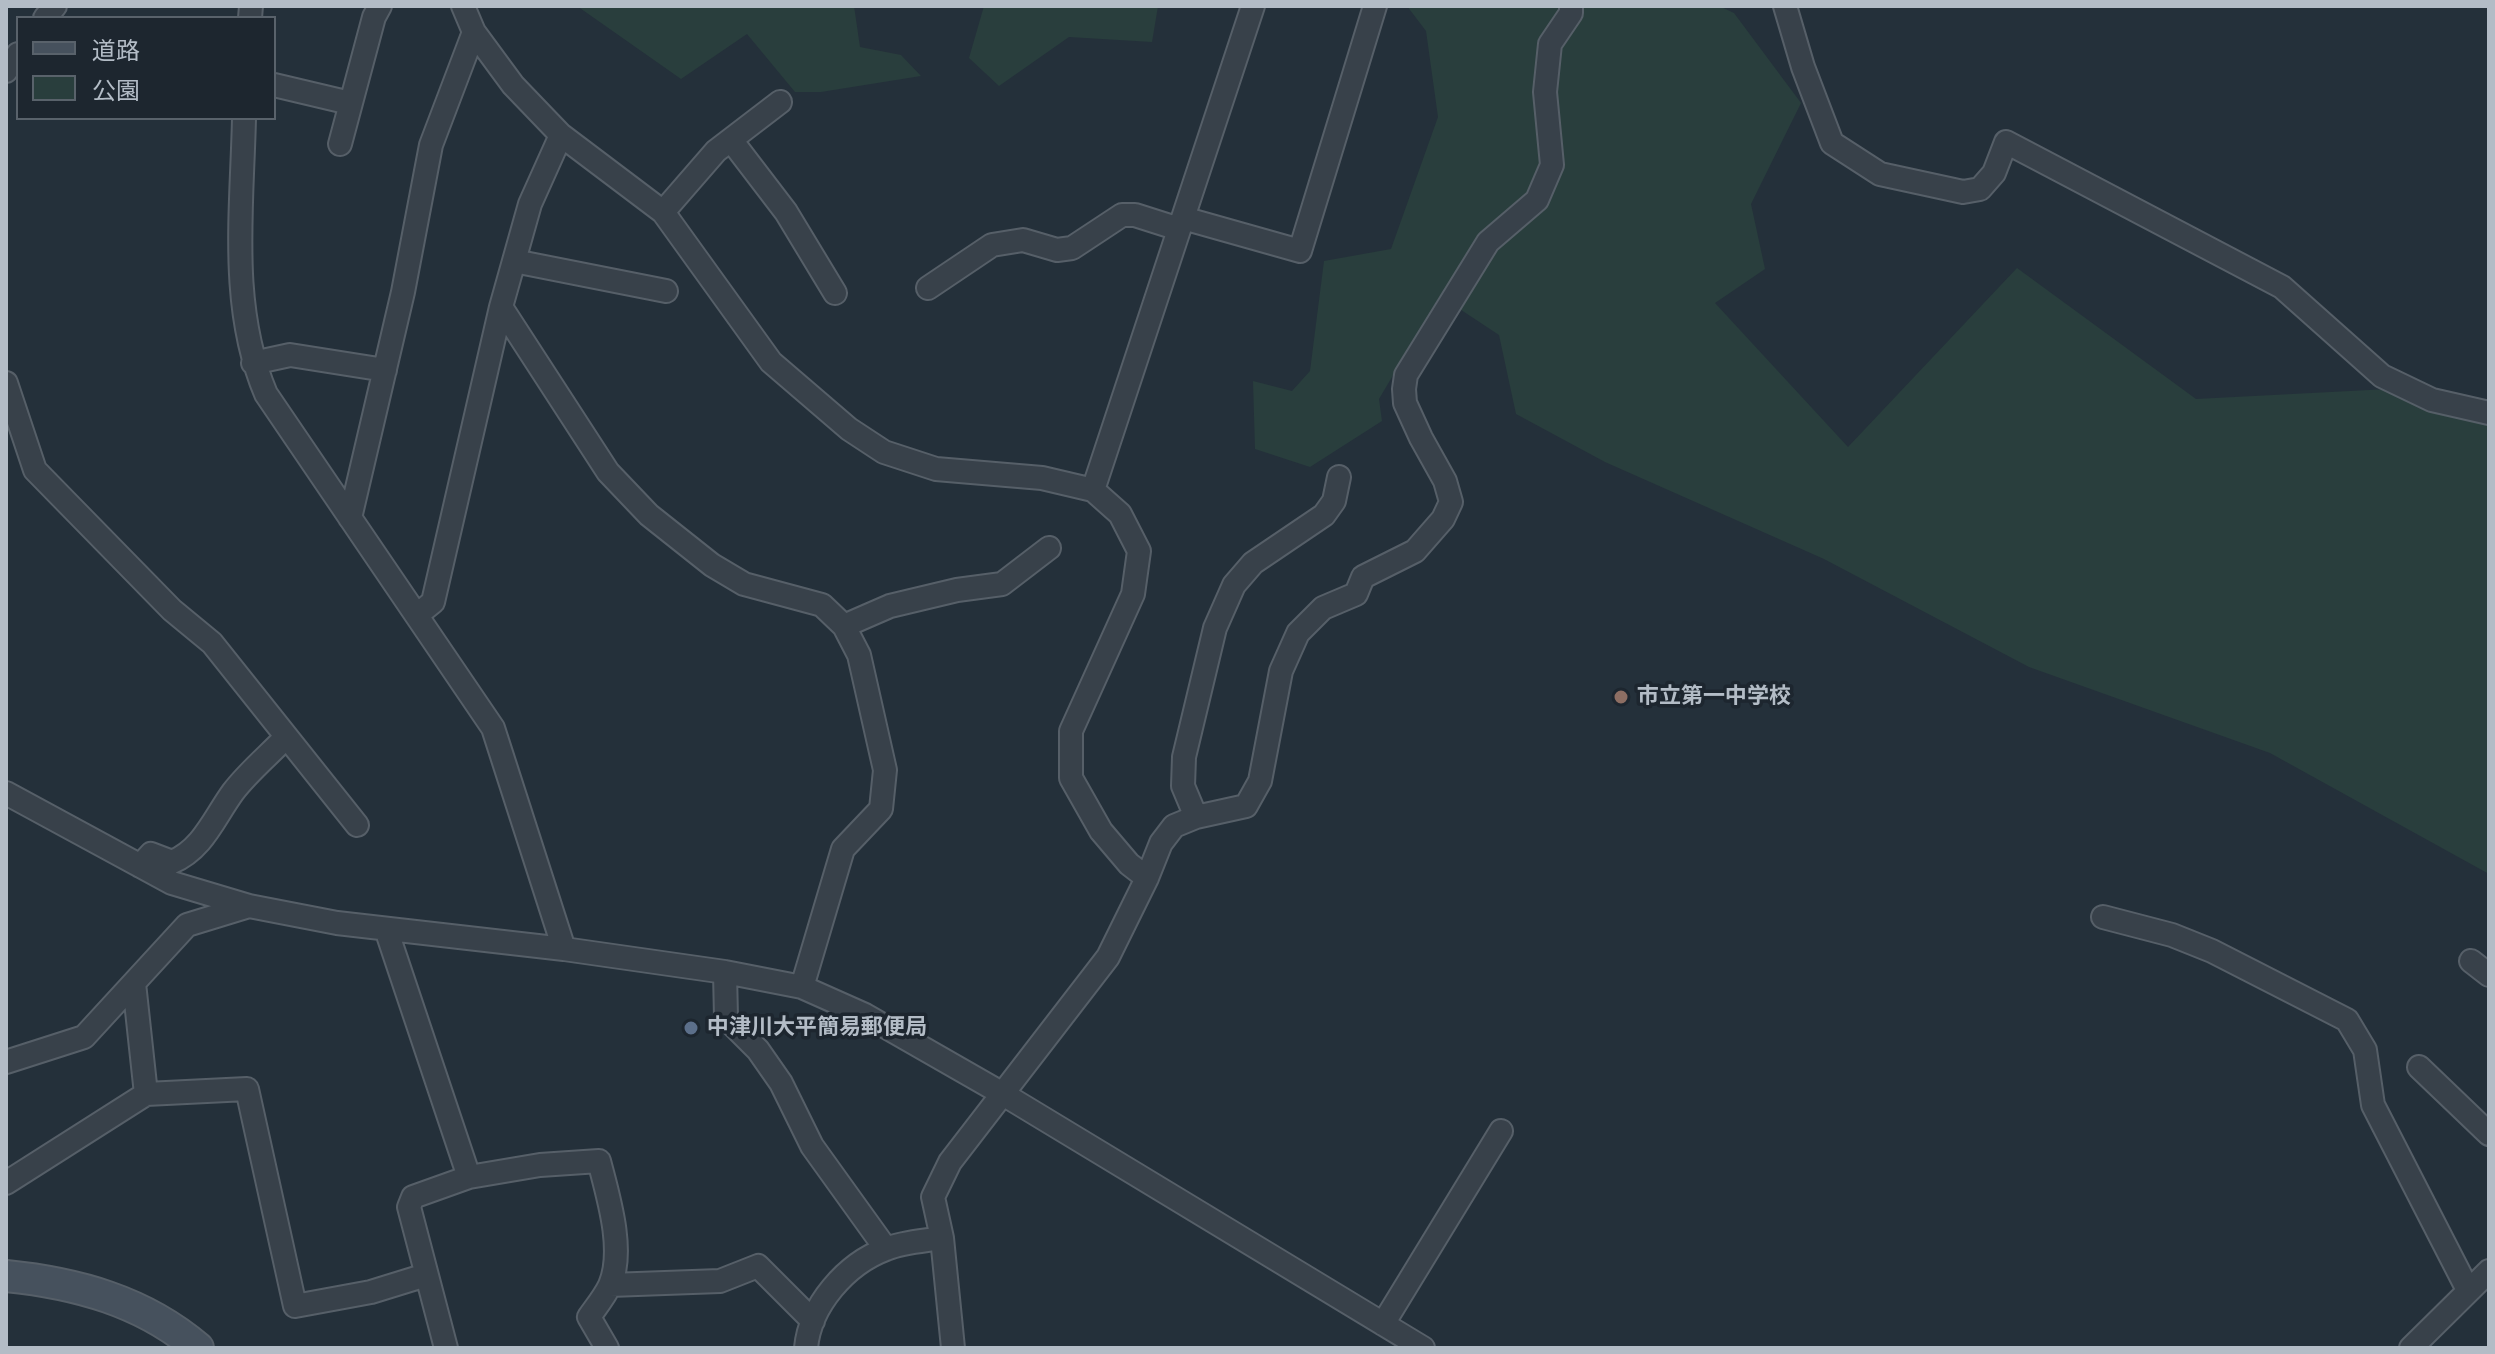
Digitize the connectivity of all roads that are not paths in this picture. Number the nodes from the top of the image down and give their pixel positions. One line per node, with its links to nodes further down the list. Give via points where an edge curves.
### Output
1 (380, 6): 10 (street)
2 (463, 6): 7 (street)
3 (1253, 6): 16 (street)
4 (1375, 6): 16 (street, via 1300,251)
5 (1571, 6): 34 (street, via 1550,44 1545,92 1552,165 1537,200 1488,242 1406,375 1405,403 1449,491 1449,511 1415,551 1363,577 1356,594 1323,608 1298,633 1281,671 1260,781 1246,806)
6 (1785, 6): 25 (street, via 1832,143 1880,174 1963,192 1980,189 1994,173 2006,142 2282,287 2382,376 2432,400)
7 (474, 32): 12 (street, via 513,85); 23 (street, via 431,145)
8 (276, 85): 10 (street)
9 (780, 102): 13 (street)
10 (350, 103): 14 (street)
11 (244, 120): 22 (street, via 240,272)
12 (561, 135): 15 (street); 17 (street, via 530,204)
13 (731, 140): 15 (street); 20 (street, via 786,212)
14 (340, 144)
15 (663, 212): 27 (street, via 771,362 872,445 936,469 1042,478)
16 (1181, 224): 18 (street, via 1122,215 1072,248 1057,250 1023,240 992,245); 27 (street)
17 (514, 261): 19 (street); 21 (street)
18 (928, 288)
19 (666, 291)
20 (835, 293)
21 (501, 307): 30 (street, via 433,602); 31 (street, via 608,472 649,515 744,584 822,605)
22 (253, 363): 23 (street, via 290,355); 28 (street, via 266,394)
23 (385, 370): 28 (street)
24 (6, 383): 32 (street, via 35,470 172,610 212,643)
25 (2489, 413)
26 (1339, 477): 34 (street, via 1334,501 1324,515 1253,563 1234,585 1215,628 1184,757 1183,786)
27 (1093, 490): 37 (street, via 1120,514 1139,551 1133,594 1071,731 1071,778 1101,831)
28 (350, 518): 30 (street)
29 (1049, 548): 31 (street, via 1002,584 890,606)
30 (417, 615): 41 (street, via 493,728)
31 (844, 626): 44 (street, via 859,655 885,770 881,809 843,849)
32 (286, 737): 35 (street); 36 (street, via 234,790 186,856 172,862 151,854)
33 (6, 793): 36 (street)
34 (1196, 817): 37 (street, via 1174,826)
35 (357, 825)
36 (140, 866): 38 (street, via 172,883)
37 (1147, 878): 48 (street, via 1108,957)
38 (249, 906): 40 (street); 43 (street, via 187,925)
39 (2103, 917): 59 (street, via 2212,951 2347,1020 2365,1050 2373,1105)
40 (386, 929): 41 (street); 51 (street)
41 (564, 949): 42 (street)
42 (725, 972): 44 (street); 54 (street, via 726,1018 781,1083 812,1146)
43 (134, 983): 45 (street, via 84,1037); 47 (street)
44 (802, 987): 48 (street, via 865,1015)
45 (6, 1062)
46 (2419, 1067): 50 (street)
47 (146, 1094): 52 (street); 56 (street, via 247,1089 295,1306)
48 (1003, 1094): 53 (street, via 950,1162 933,1197); 61 (street)
49 (1501, 1131): 61 (street)
50 (2489, 1134)
51 (469, 1177): 56 (street, via 413,1197 409,1207); 58 (street, via 599,1161 613,1219)
52 (6, 1183)
53 (942, 1238): 54 (street); 66 (street)
54 (886, 1249): 60 (street, via 843,1275)
55 (2489, 1271): 59 (street)
56 (426, 1275): 63 (street)
57 (6, 1276): 62 (street, via 95,1292 142,1310)
58 (610, 1285): 60 (street, via 720,1281 758,1266); 64 (street, via 589,1317)
59 (2468, 1290): 68 (street)
60 (813, 1321): 65 (street)
61 (1383, 1324): 67 (street)
62 (198, 1348)
63 (446, 1348)
64 (607, 1348)
65 (806, 1348)
66 (953, 1348)
67 (1423, 1348)
68 (2411, 1348)

